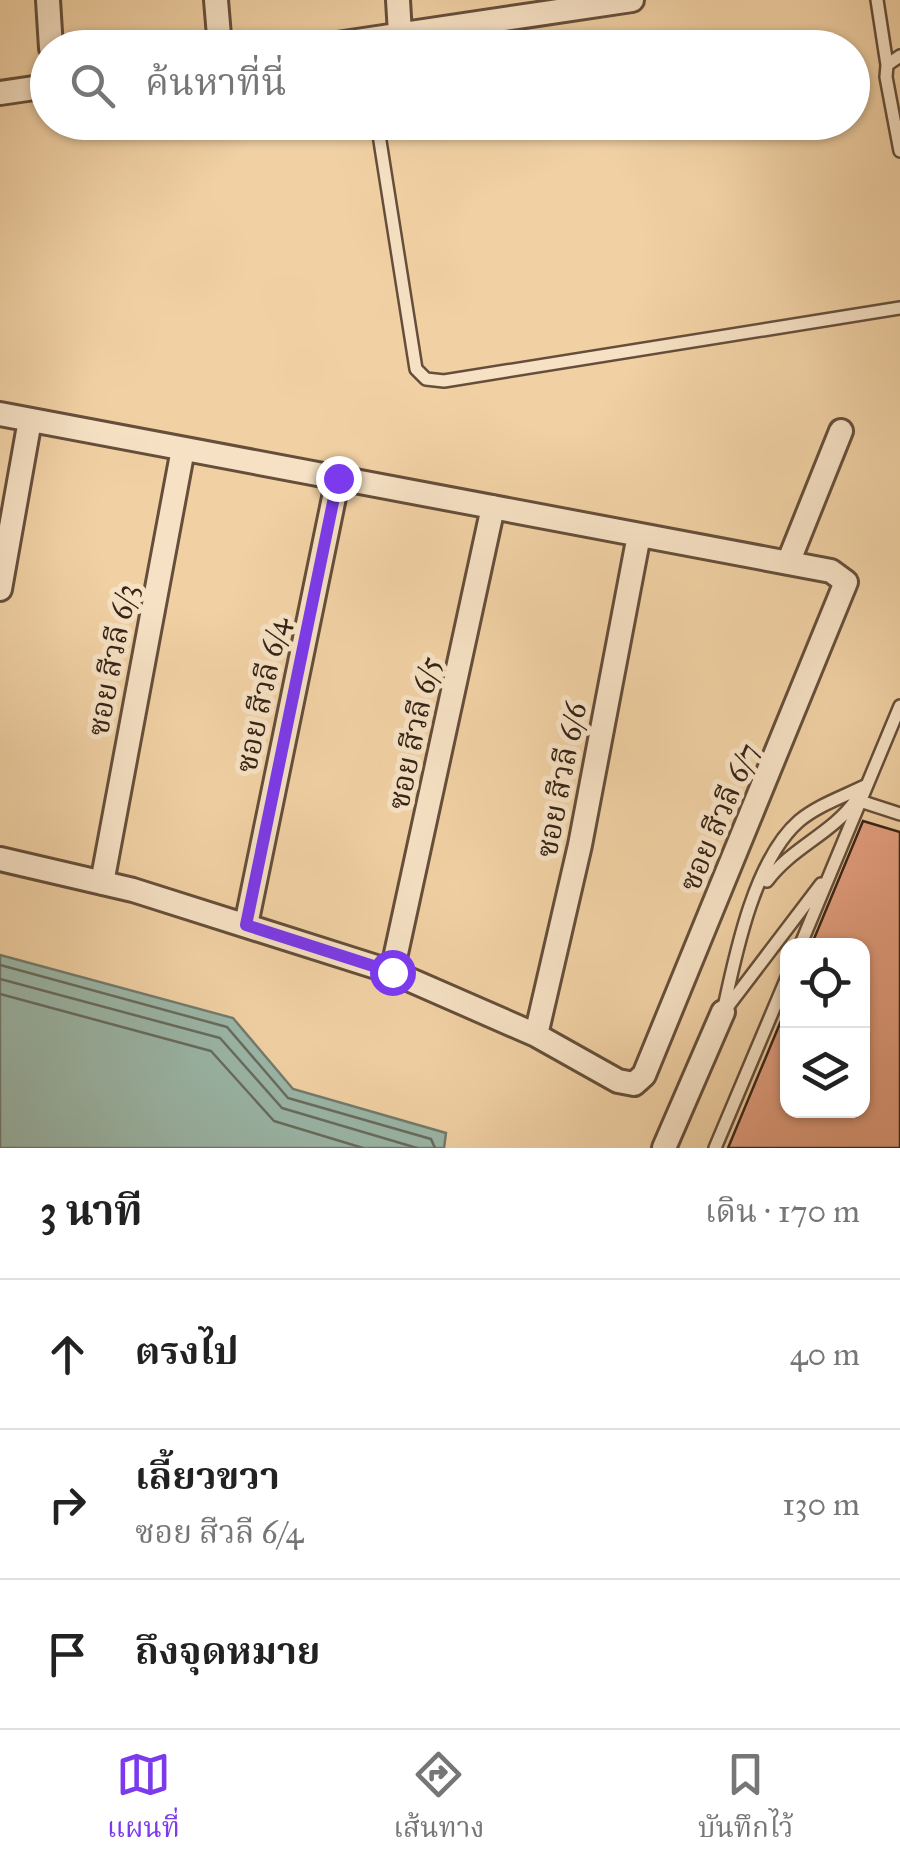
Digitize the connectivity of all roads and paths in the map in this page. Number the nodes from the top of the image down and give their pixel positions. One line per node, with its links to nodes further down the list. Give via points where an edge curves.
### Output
1 (48, 0): 7 (street)
2 (216, 0): 8 (street)
3 (398, 0): 9 (street)
4 (632, 0): 6 (street)
5 (876, 0): 12 (lane)
6 (576, 4): 10 (street)
7 (50, 30)
8 (218, 30)
9 (400, 30)
10 (423, 30)
11 (900, 56): 12 (lane)
12 (887, 65): 16 (lane)
13 (30, 89): 14 (street)
14 (0, 93)
15 (379, 140): 17 (lane, via 416,369 426,379 444,382)
16 (900, 151)
17 (900, 308)
18 (0, 414): 19 (street)
19 (30, 420): 21 (street); 26 (street)
20 (841, 431): 25 (street)
21 (184, 449): 22 (street); 33 (street, ซอย สีวลี 6/3)
22 (338, 478): 23 (street); 35 (street, ซอย สีวลี 6/4)
23 (493, 507): 24 (street); 37 (street, ซอย สีวลี 6/5)
24 (639, 535): 25 (street); 40 (street, ซอย สีวลี 6/6)
25 (788, 563): 40 (street, ซอย สีวลี 6/7, via 831,571 846,582 644,1074 634,1084 618,1081)
26 (0, 589)
27 (900, 706): 28 (lane)
28 (867, 785): 29 (lane); 34 (lane, via 842,818 788,856); 34 (lane, via 792,829)
29 (860, 801): 30 (lane); 32 (lane)
30 (900, 814)
31 (0, 859): 33 (street)
32 (836, 860): 36 (lane); 39 (lane)
33 (102, 883): 35 (street)
34 (754, 902): 39 (lane)
35 (246, 925): 37 (street)
36 (803, 938)
37 (392, 972): 40 (street)
38 (780, 994): 42 (lane)
39 (723, 1012): 41 (street)
40 (536, 1034)
41 (664, 1148)
42 (715, 1148)

